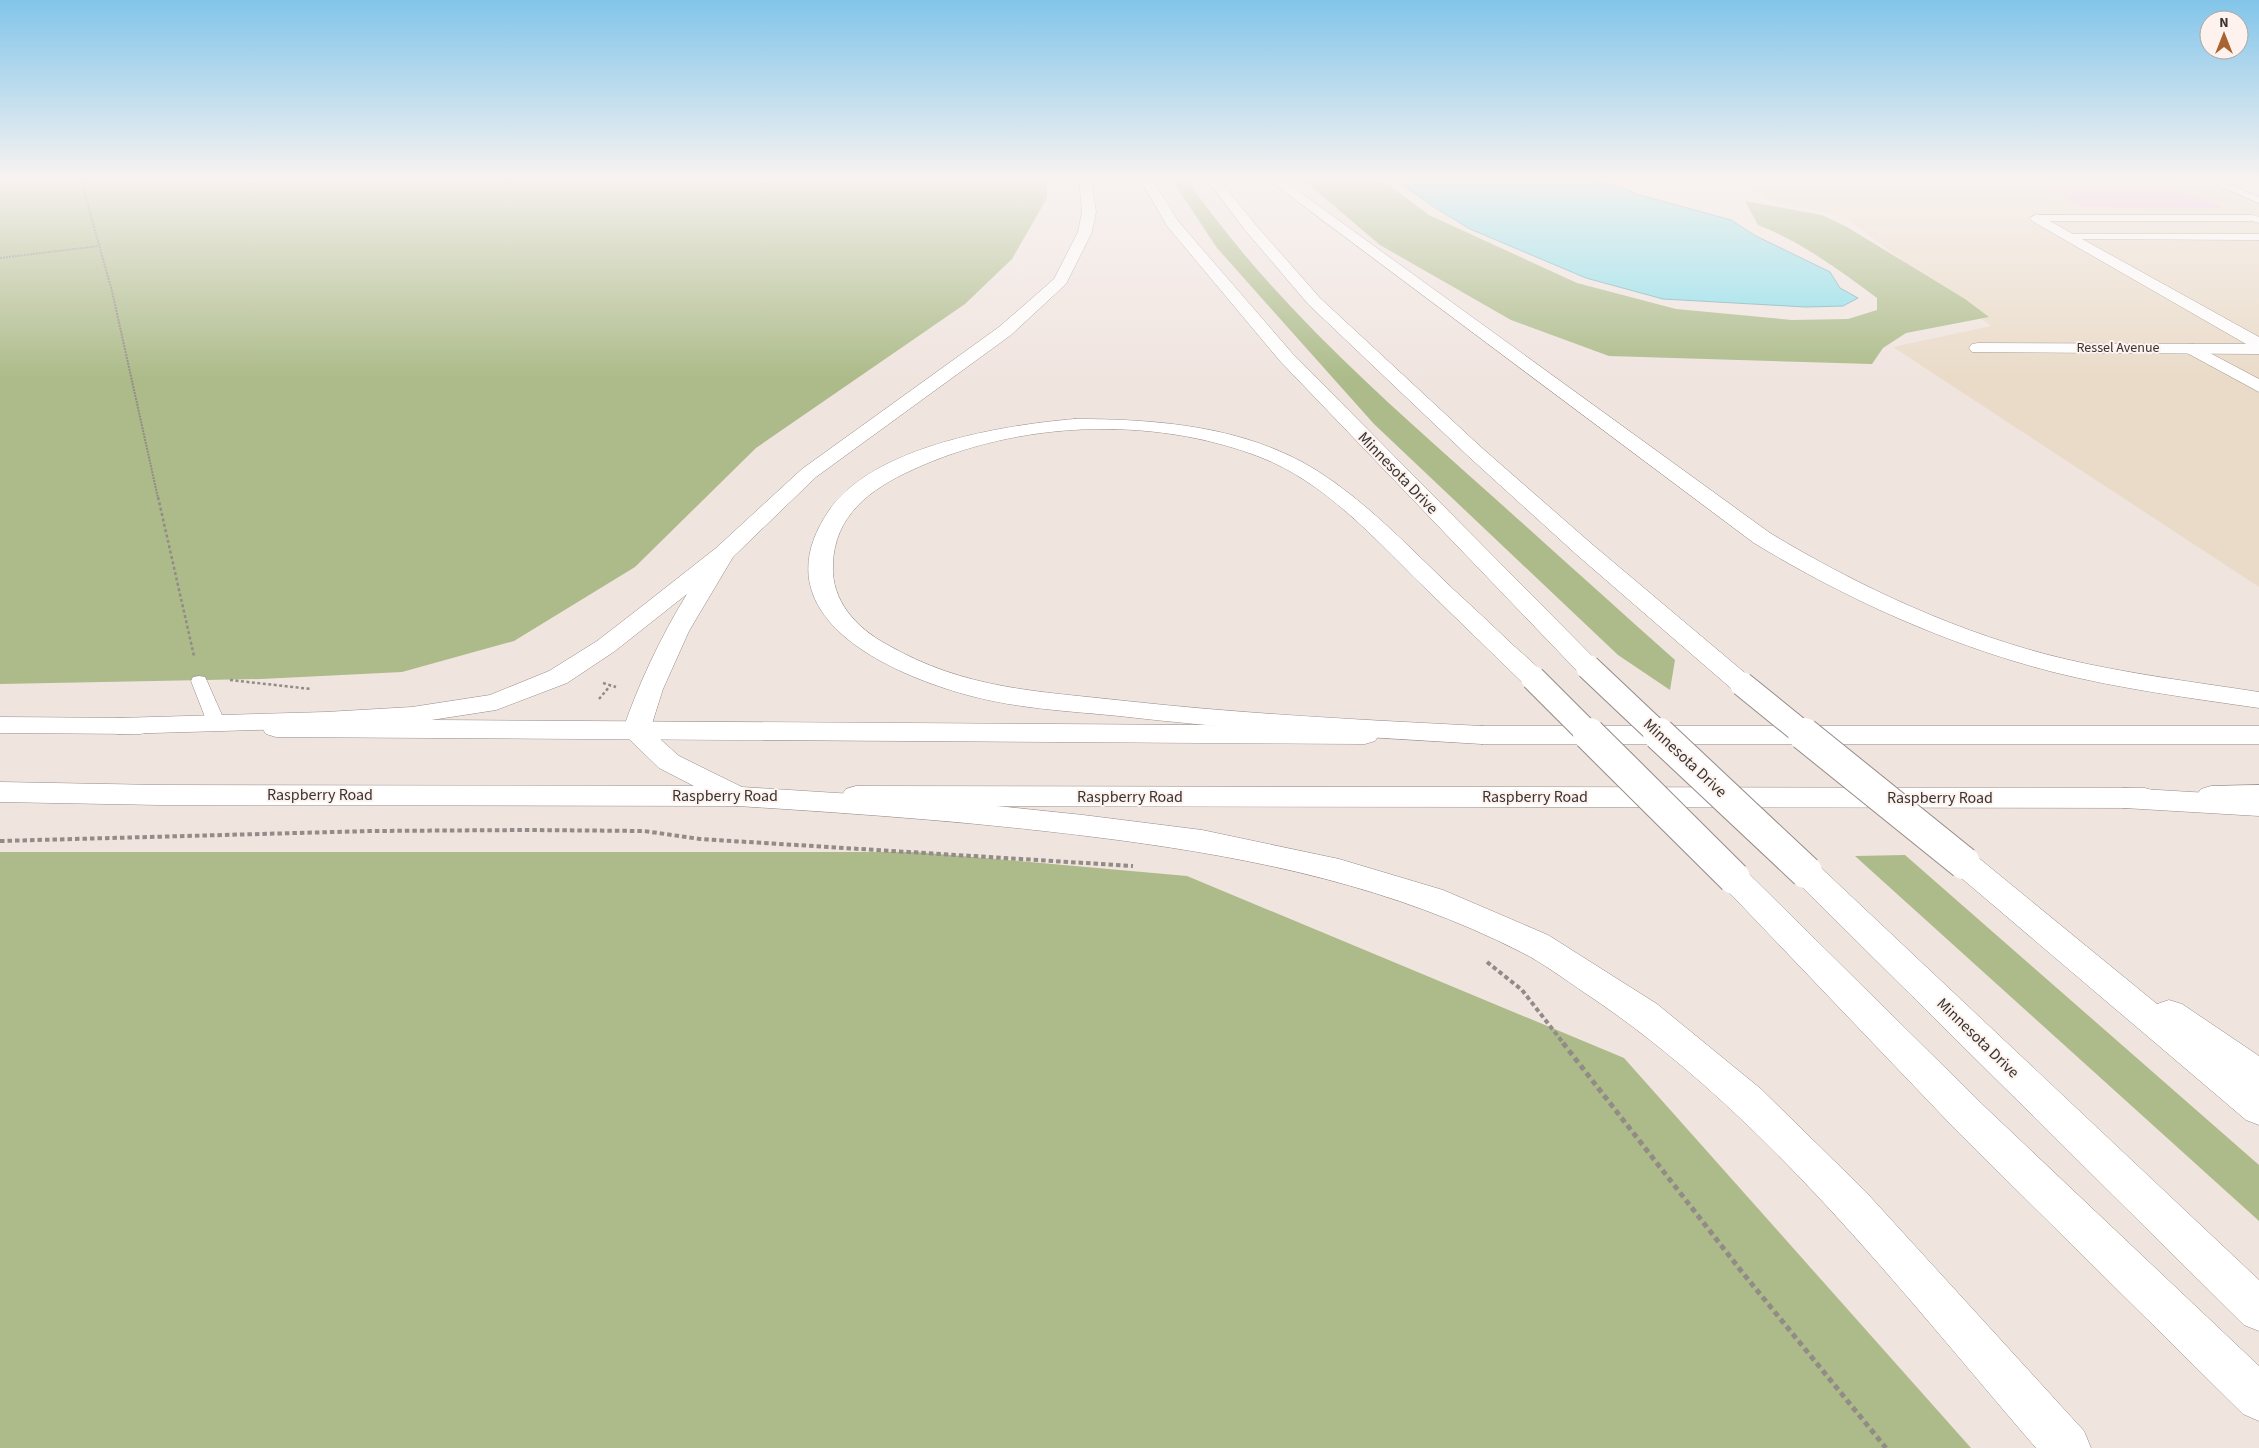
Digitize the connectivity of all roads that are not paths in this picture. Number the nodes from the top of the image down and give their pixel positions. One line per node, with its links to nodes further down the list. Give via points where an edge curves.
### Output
1 (1079, 245): 11 (main road, via 1061,280 1005,331 809,473)
2 (1191, 245): 28 (main road, Minnesota Drive, bridge, via 1286,357 1588,667 1806,872)
3 (1265, 245): 25 (main road, bridge, via 1314,301 1490,465 1742,684)
4 (1363, 245): 13 (main road, via 1762,538 1809,568 1917,617 2060,666)
5 (2084, 245): 6 (main road)
6 (2259, 344)
7 (1978, 348): 8 (main road, Ressel Avenue)
8 (2193, 348): 9 (main road, Ressel Avenue); 10 (main road)
9 (2259, 348)
10 (2259, 387)
11 (724, 553): 14 (main road, via 606,646 558,676 496,702 412,715); 17 (main road, via 677,631 650,689)
12 (199, 678): 14 (lane)
13 (2259, 700)
14 (216, 722): 16 (main road)
15 (0, 724): 16 (main road)
16 (118, 726): 17 (main road)
17 (636, 732): 18 (main road); 22 (main road, via 669,762)
18 (1482, 735): 19 (main road); 29 (main road, bridge, via 1170,714 1043,702 969,687 915,668 875,649 849,629 828,605 820,577 822,549 829,525 846,503 868,484 922,456 994,434 1070,425 1140,426 1220,439 1266,453 1300,468 1359,513 1533,678 1970,1118)
19 (2259, 735)
20 (0, 792): 22 (main road, Raspberry Road)
21 (2259, 795): 23 (main road, Raspberry Road)
22 (737, 796): 23 (main road, Raspberry Road); 30 (main road, via 931,809 1202,841 1339,870 1432,898 1536,944 1644,1014 1748,1100 1851,1204)
23 (2124, 798): 24 (main road)
24 (2259, 806)
25 (2055, 938): 26 (main road); 27 (main road)
26 (2259, 1076)
27 (2259, 1109)
28 (2259, 1310)
29 (2259, 1398)
30 (2067, 1448)

